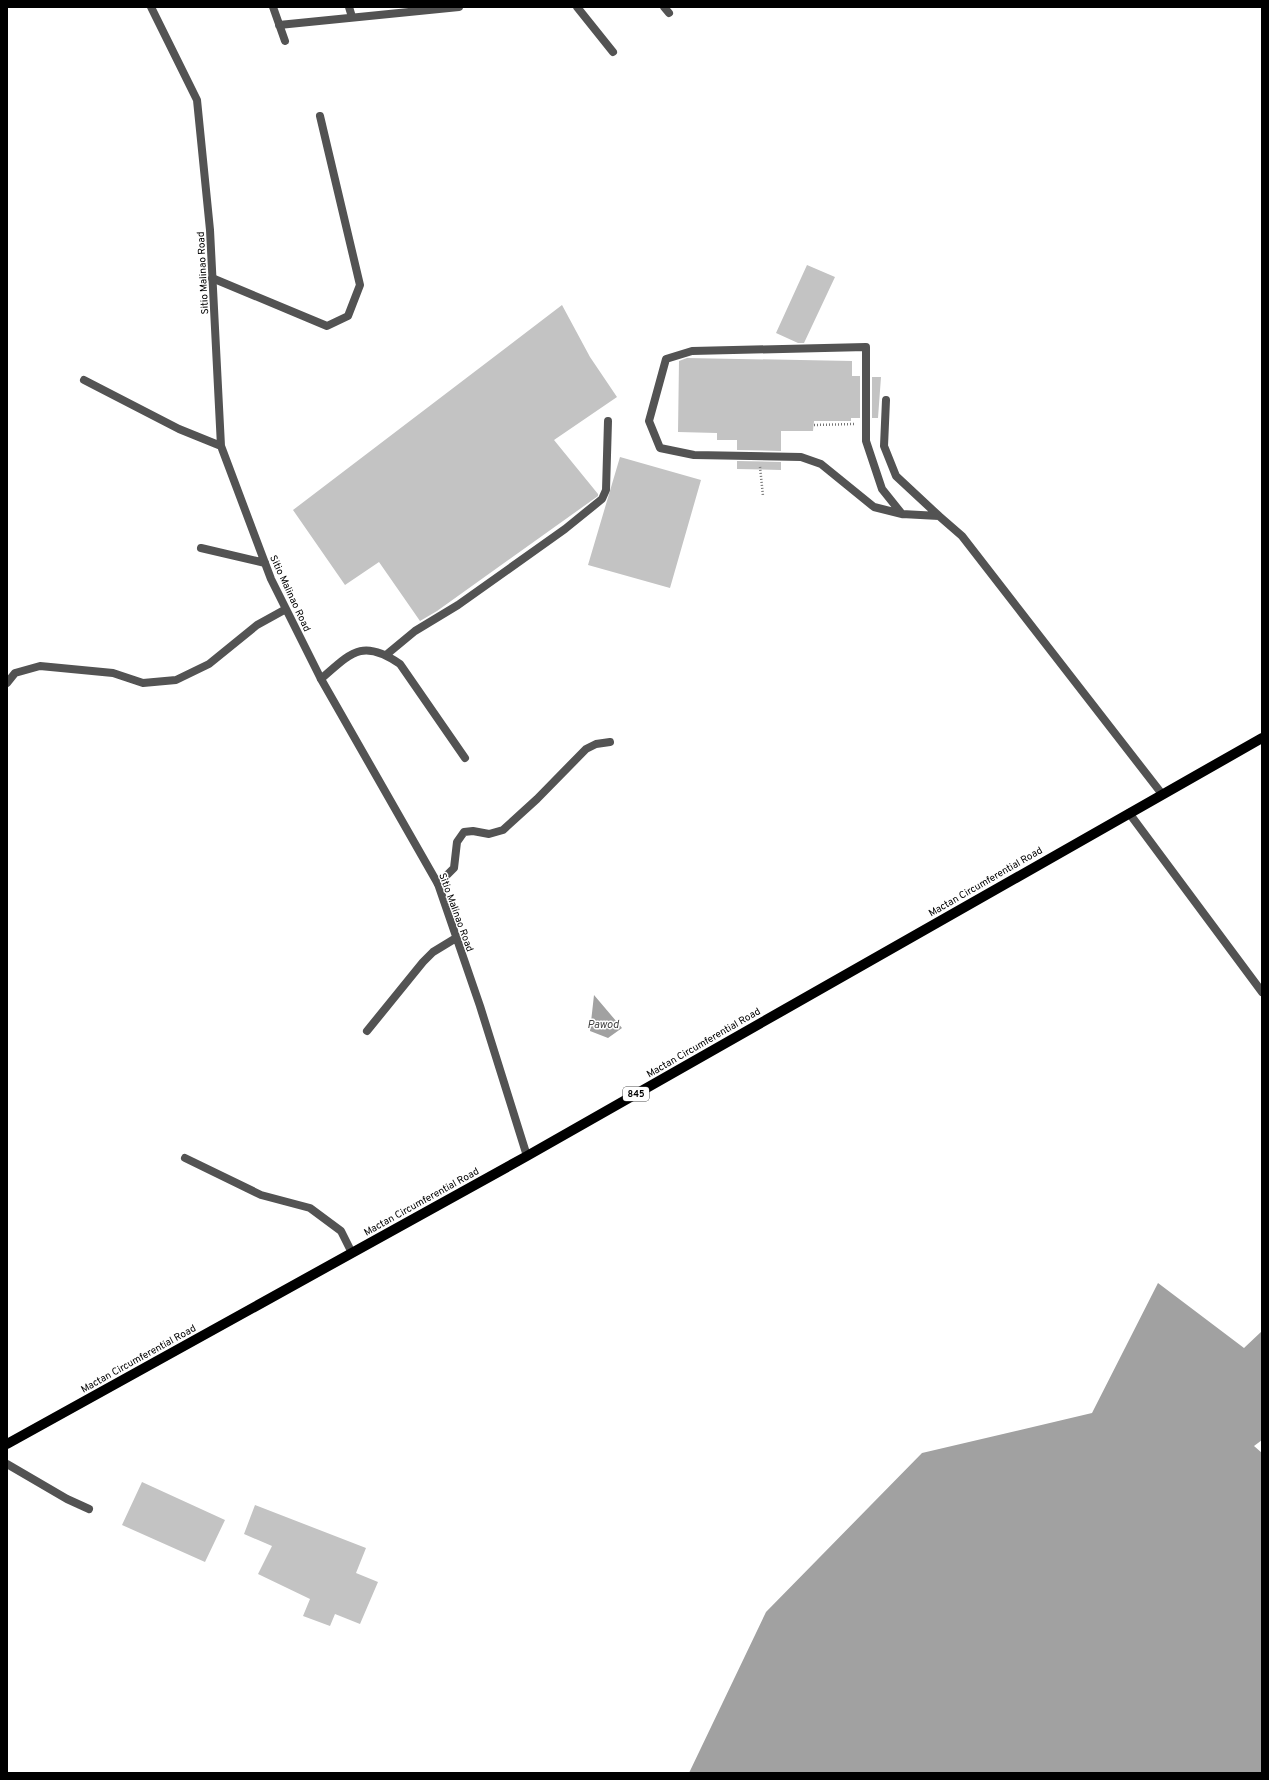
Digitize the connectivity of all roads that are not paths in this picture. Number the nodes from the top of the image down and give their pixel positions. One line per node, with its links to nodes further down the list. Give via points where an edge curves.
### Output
1 (151, 7): 12 (street, Sitio Malinao Road, via 197,100 210,230)
2 (273, 7): 8 (street)
3 (349, 7): 7 (street)
4 (459, 7): 6 (street)
5 (577, 7): 10 (street)
6 (422, 9): 7 (street)
7 (352, 17): 8 (street)
8 (279, 25): 9 (street)
9 (285, 41)
10 (613, 52)
11 (320, 116): 12 (street, via 360,285 348,316 327,326)
12 (212, 278): 16 (street, Sitio Malinao Road)
13 (84, 380): 16 (street, via 179,429)
14 (886, 400): 18 (street, via 884,446 896,476)
15 (608, 421): 22 (street, via 606,490 602,499 565,529 458,605 415,631)
16 (221, 446): 20 (street, Sitio Malinao Road)
17 (902, 514): 17 (street, via 874,508 821,464 801,457 694,455 660,448 649,421 666,360 692,351 866,347 866,441 882,489); 18 (street)
18 (939, 516): 28 (street, via 962,536)
19 (201, 548): 20 (street)
20 (265, 562): 21 (street, Sitio Malinao Road)
21 (286, 609): 23 (street, Sitio Malinao Road); 24 (street, via 258,625 208,664 176,680 143,683 113,673 40,666 15,673)
22 (386, 655): 23 (street, via 359,651 346,657); 27 (street, via 400,664)
23 (321, 679): 30 (street, Sitio Malinao Road)
24 (7, 683)
25 (1262, 738): 28 (main road, Mactan Circumferential Road / 845)
26 (610, 742): 30 (street, via 586,749 538,799 503,830 489,834 464,832 458,842 454,868)
27 (465, 758)
28 (1162, 794): 29 (main road, Mactan Circumferential Road / 845)
29 (1129, 813): 32 (street); 34 (main road, Mactan Circumferential Road / 845)
30 (438, 884): 31 (street, Sitio Malinao Road)
31 (456, 938): 33 (street, via 433,952 423,962); 34 (street, Sitio Malinao Road)
32 (1262, 992)
33 (367, 1031)
34 (527, 1156): 36 (main road, Mactan Circumferential Road / 845)
35 (185, 1158): 36 (street, via 261,1195 310,1208 341,1231)
36 (352, 1253): 37 (main road, Mactan Circumferential Road / 845)
37 (7, 1444)
38 (7, 1464): 39 (street)
39 (89, 1509)

